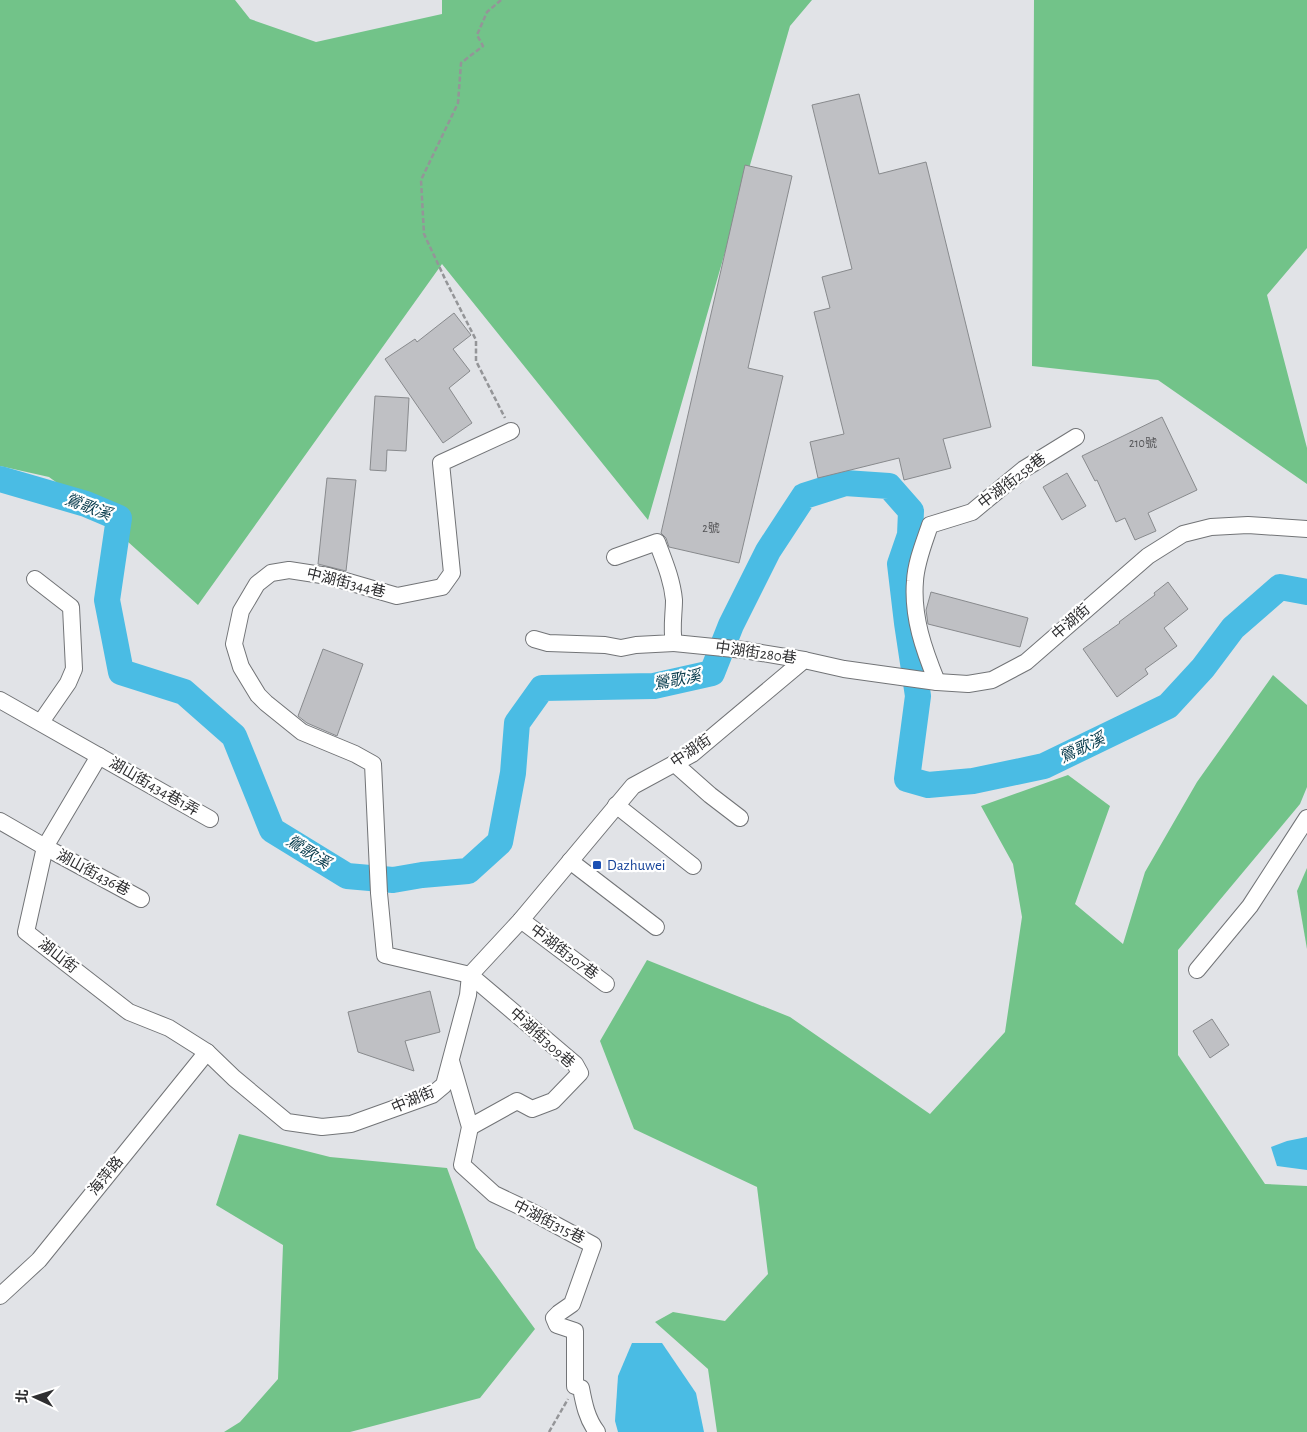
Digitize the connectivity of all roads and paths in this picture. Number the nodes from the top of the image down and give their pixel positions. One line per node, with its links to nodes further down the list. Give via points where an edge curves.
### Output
1 (501, 0): 2 (path, via 487,12 477,34 483,46 461,63 458,103 421,180 424,234 476,340 476,361)
2 (511, 431): 27 (street, 中湖街344巷, via 441,463 452,573 442,587 397,596 328,576 289,570 271,573 257,584 241,611 234,644 241,667 266,703 302,732 373,764 385,955)
3 (1076, 437): 10 (street, 中湖街258巷, via 1024,468 972,512 930,525 914,581 916,615)
4 (1307, 529): 10 (street, 中湖街, via 1212,527 1183,534 1148,556 1026,662 992,680 968,684)
5 (615, 557): 8 (street, via 657,542 671,581)
6 (35, 579): 12 (street, via 71,607 74,669)
7 (534, 639): 8 (street, 中湖街280巷, via 548,644 622,648 636,644)
8 (674, 643): 9 (street, 中湖街280巷)
9 (804, 660): 10 (street, 中湖街); 14 (street, 中湖街, via 692,754)
10 (931, 682)
11 (0, 700): 12 (street, 湖山街434巷1弄)
12 (41, 722): 13 (street, 湖山街434巷1弄)
13 (99, 756): 18 (street, 湖山街434巷1弄); 20 (street)
14 (675, 764): 15 (street, 中湖街, via 633,786); 16 (street)
15 (616, 805): 21 (street, 中湖街); 22 (street)
16 (740, 818)
17 (1307, 818): 26 (street, via 1250,906)
18 (210, 819)
19 (0, 821): 20 (street)
20 (44, 847): 23 (street, 湖山街436巷); 29 (street, 湖山街, via 26,932 129,1012 169,1028)
21 (570, 861): 24 (street, 中湖街); 25 (street)
22 (693, 866)
23 (141, 899)
24 (521, 920): 27 (street, 中湖街); 28 (street, 中湖街307巷)
25 (656, 927)
26 (1197, 970)
27 (470, 975): 30 (street, 中湖街); 31 (street, 中湖街309巷, via 574,1064 580,1073 553,1101 532,1109 517,1101)
28 (606, 984)
29 (207, 1052): 30 (street, 中湖街, via 287,1122 322,1127 351,1124 432,1095 444,1085); 32 (street, 海萍路, via 39,1260)
30 (451, 1061): 31 (street, 中湖街315巷)
31 (470, 1127): 33 (street, 中湖街315巷, via 462,1165 494,1194 593,1244 572,1304 554,1318 557,1325 575,1331)
32 (0, 1296)
33 (575, 1386): 34 (path); 35 (street, 中湖街315巷, via 582,1388 585,1409)
34 (549, 1432)
35 (597, 1432)

